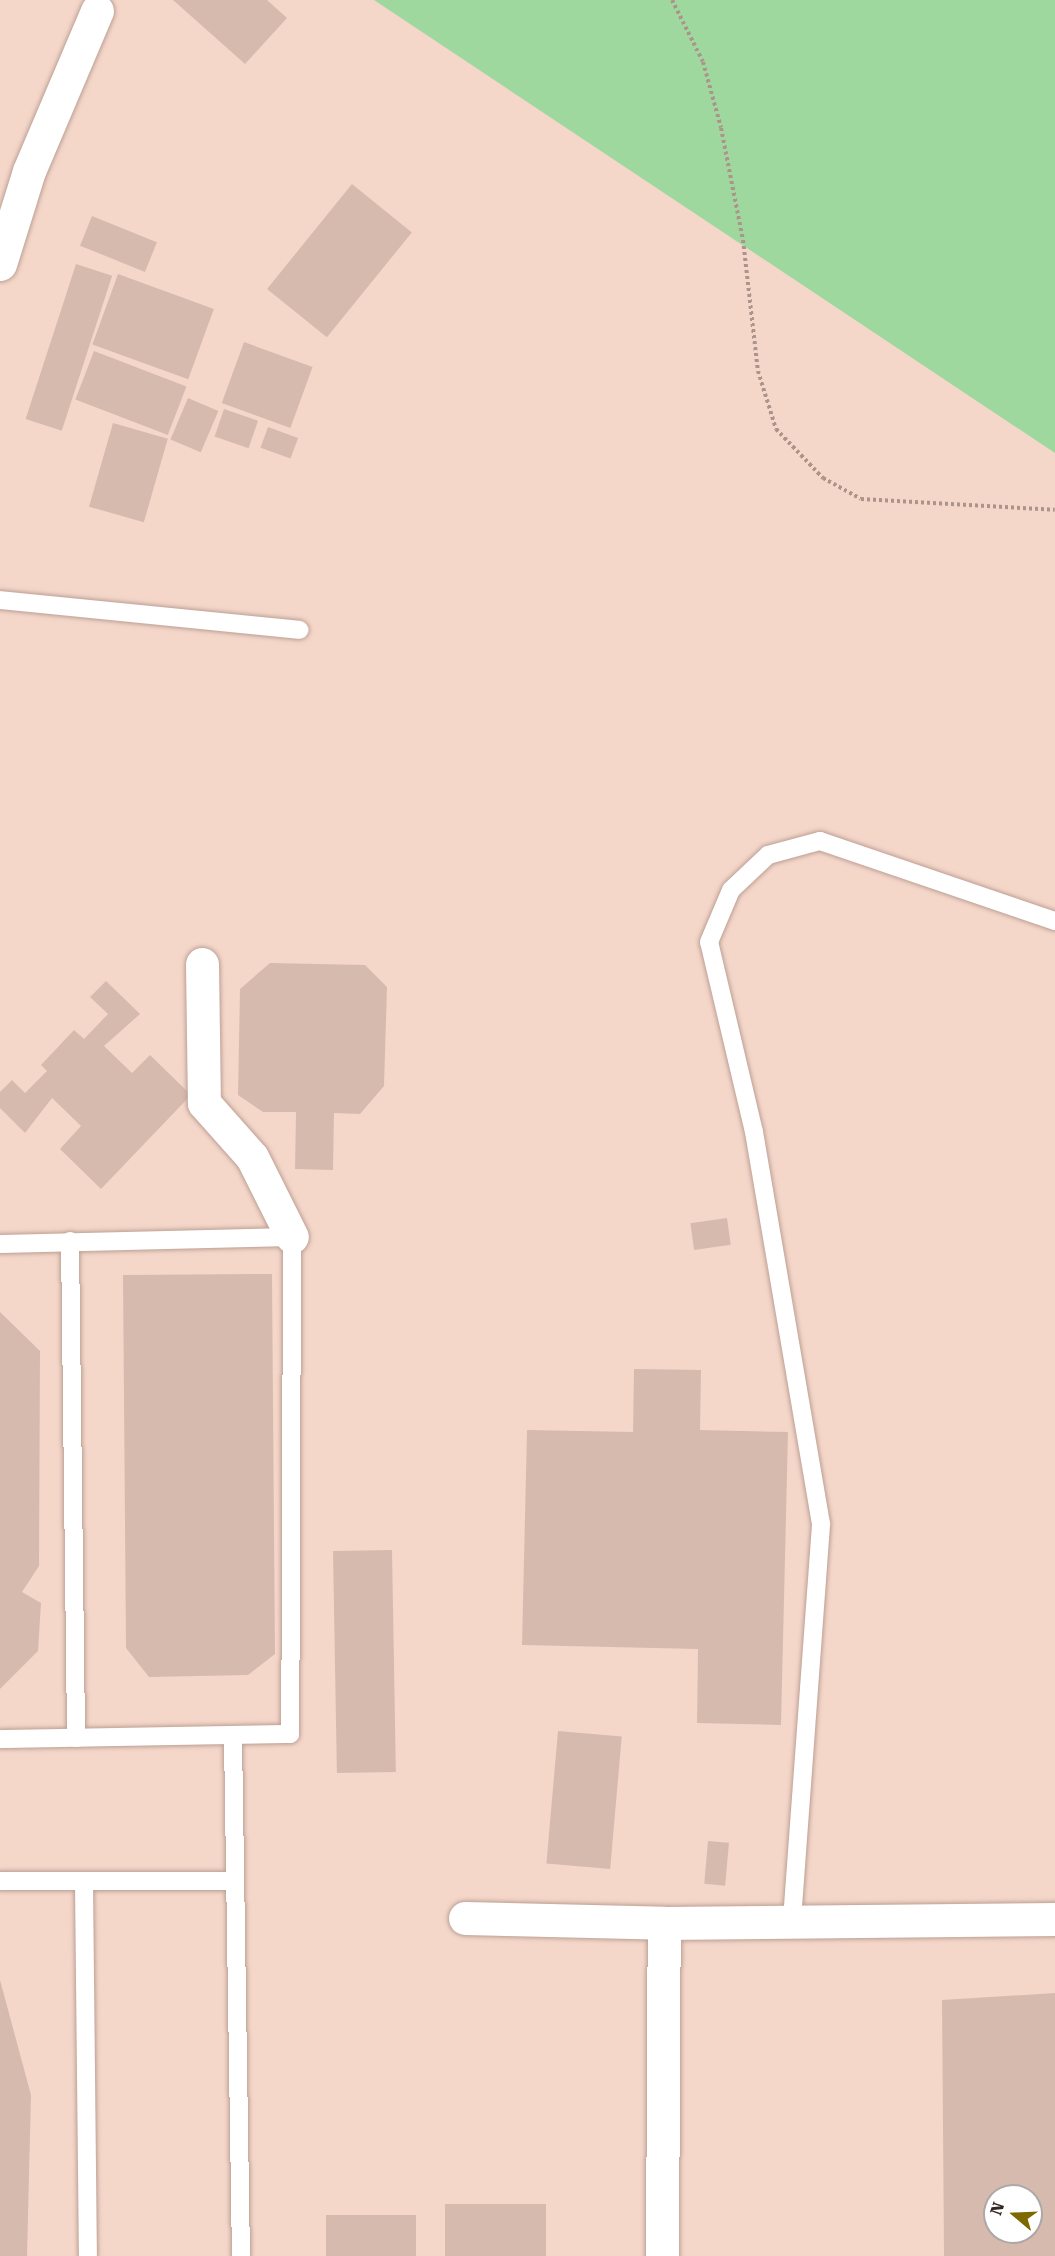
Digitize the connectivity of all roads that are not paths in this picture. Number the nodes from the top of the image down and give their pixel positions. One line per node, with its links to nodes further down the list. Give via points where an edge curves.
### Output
1 (97, 11): 2 (street, via 29,171)
2 (0, 264)
3 (0, 600): 4 (lane)
4 (300, 630)
5 (1055, 921): 18 (lane, via 820,841 768,855 730,890 709,942 754,1132 821,1524)
6 (202, 964): 7 (street, via 204,1103 252,1157)
7 (292, 1237): 8 (lane); 12 (lane, via 290,1734)
8 (70, 1240): 9 (lane); 11 (lane)
9 (0, 1244)
10 (0, 1738): 11 (lane)
11 (76, 1738): 12 (lane)
12 (233, 1738): 14 (lane)
13 (0, 1881): 15 (lane)
14 (236, 1881): 15 (lane); 21 (lane)
15 (84, 1883): 20 (lane)
16 (465, 1918): 19 (street)
17 (1055, 1919): 18 (street)
18 (792, 1920): 19 (street)
19 (664, 1923): 22 (street)
20 (88, 2256)
21 (241, 2256)
22 (662, 2256)

